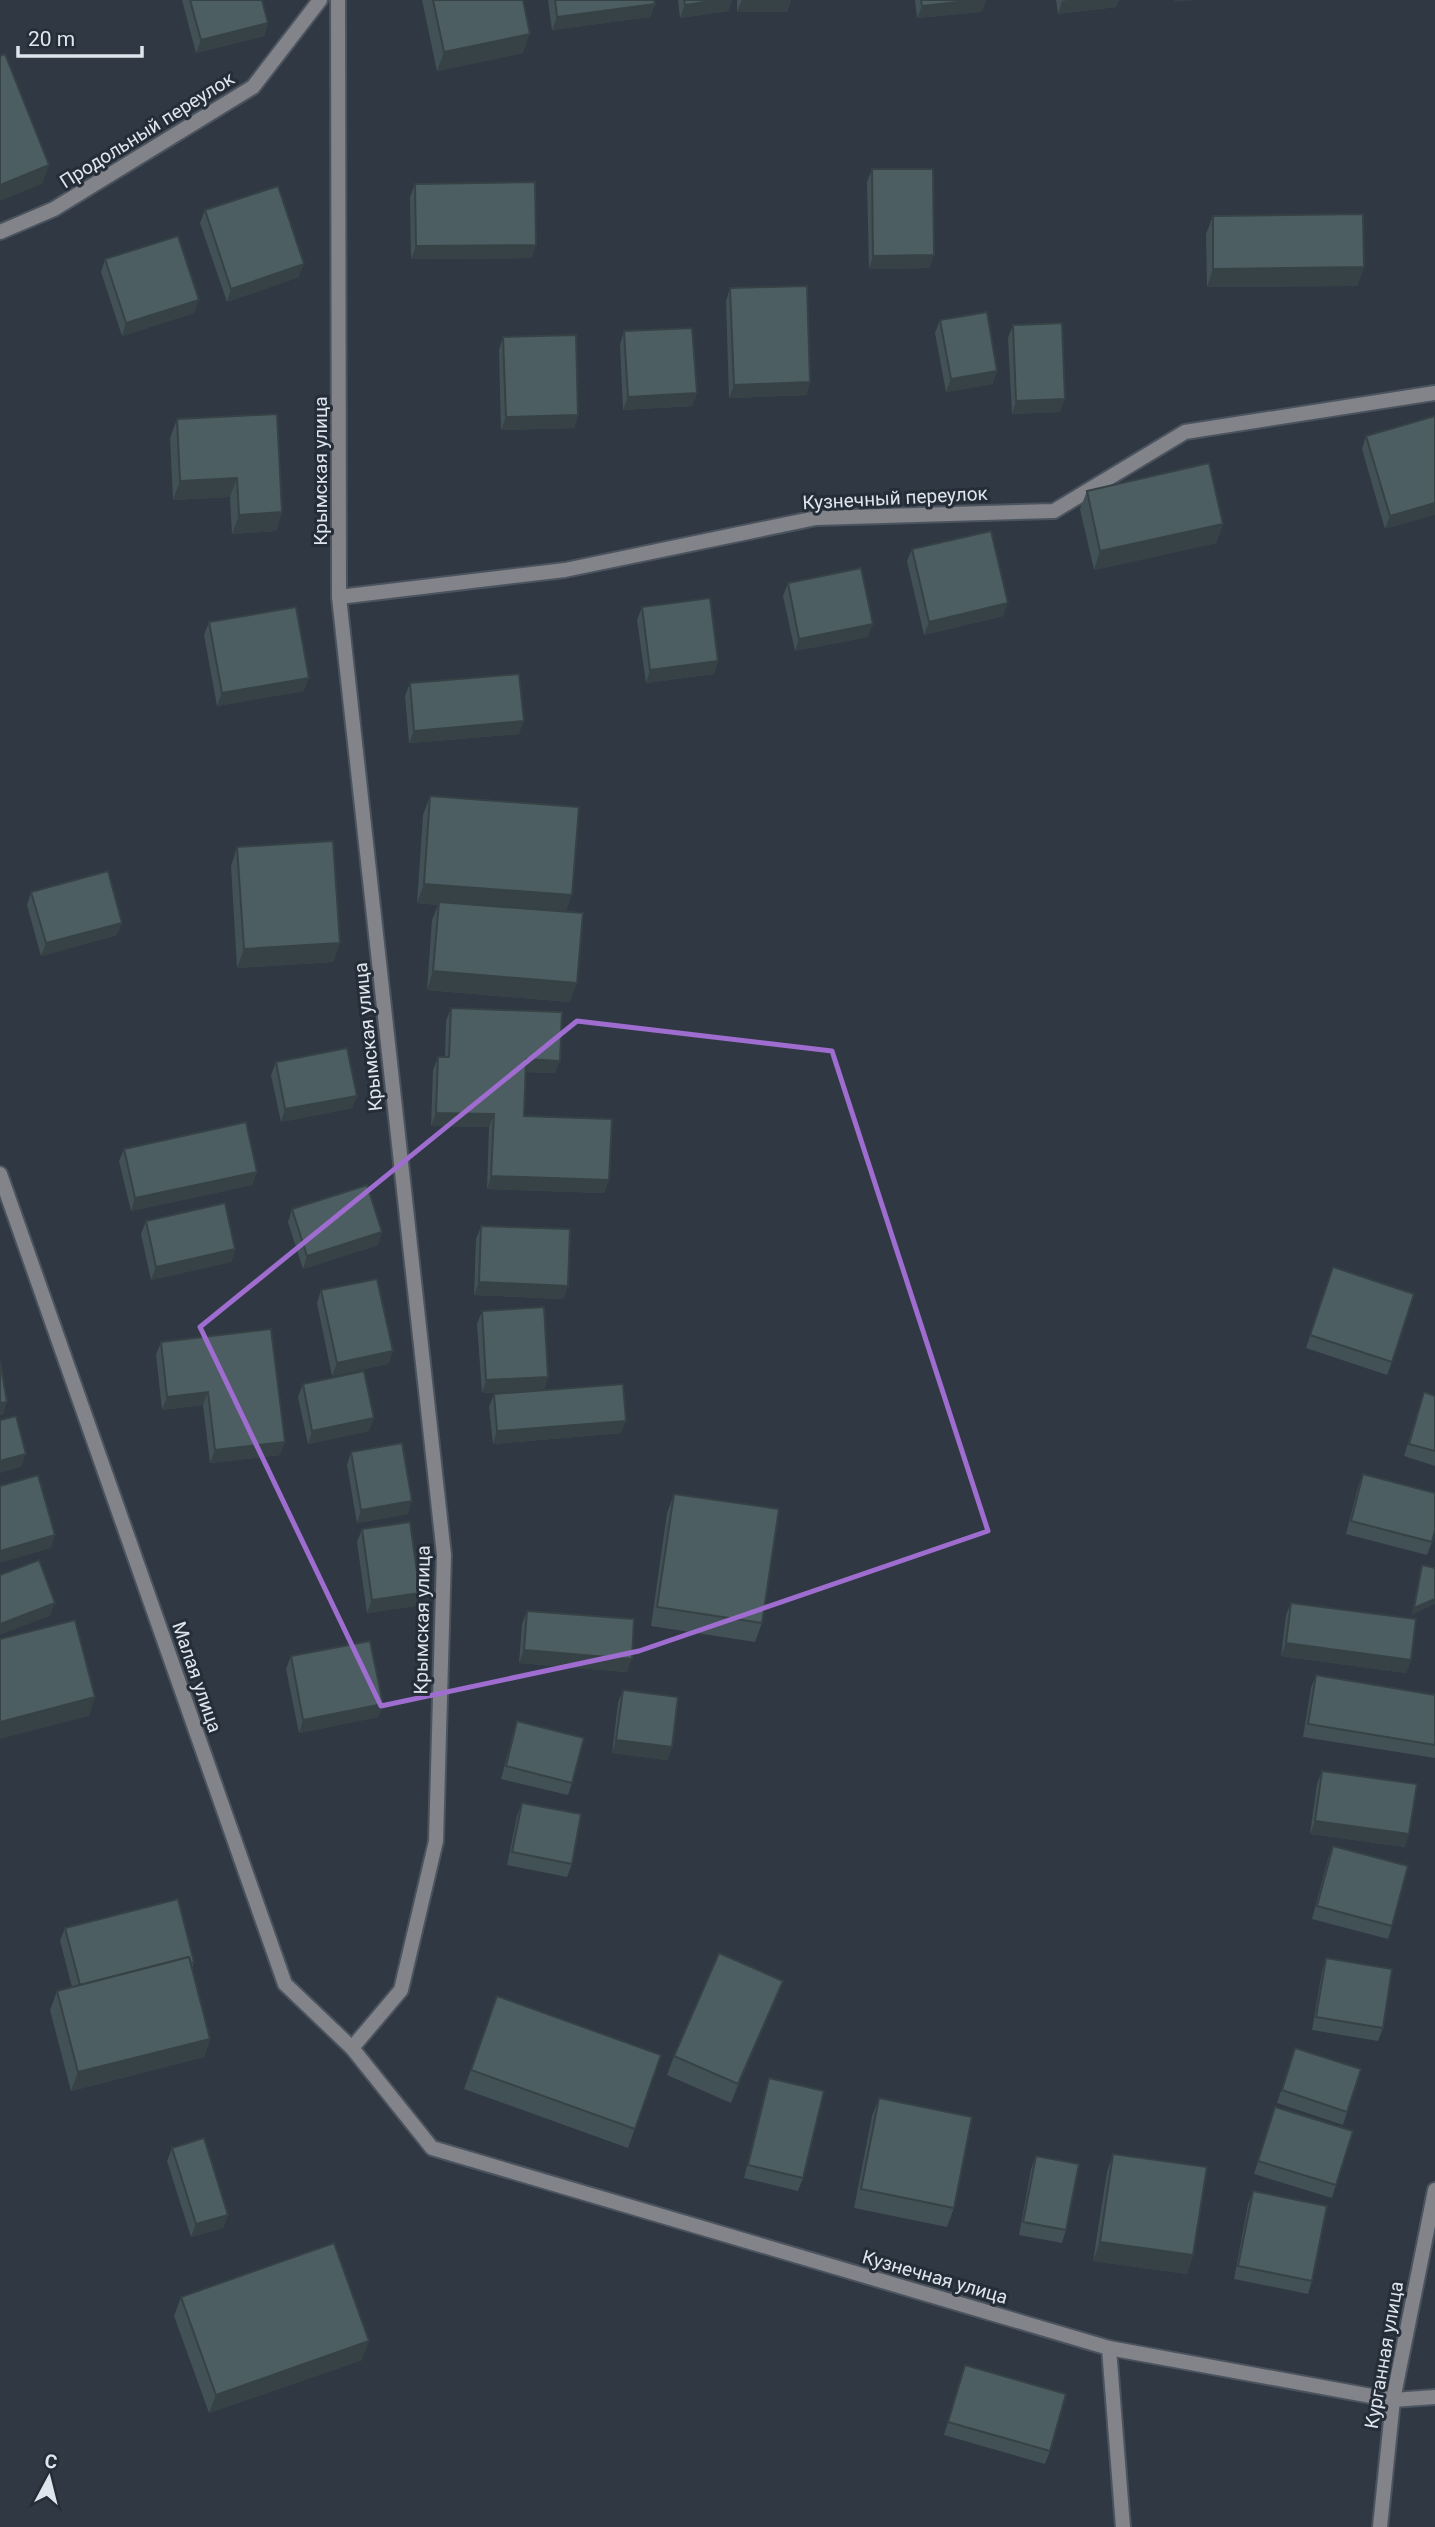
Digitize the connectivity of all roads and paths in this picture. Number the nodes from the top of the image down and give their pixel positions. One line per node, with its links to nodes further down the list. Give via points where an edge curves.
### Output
1 (320, 0): 3 (street, Продольный переулок, via 253,88 54,209)
2 (338, 0): 5 (street, Крымская улица)
3 (0, 232)
4 (1435, 393): 5 (street, Кузнечный переулок, via 1185,432 1055,510 816,518 565,570)
5 (339, 597): 7 (street, Крымская улица, via 444,1555 436,1841 401,1990)
6 (0, 1174): 7 (street, Малая улица, via 285,1984)
7 (352, 2048): 8 (street, Малая улица)
8 (432, 2148): 10 (street, Кузнечная улица)
9 (1435, 2190): 12 (street, Курганная улица)
10 (1109, 2348): 12 (street, Кузнечная улица); 13 (street)
11 (1435, 2397): 12 (street, Кузнечная улица)
12 (1393, 2400): 14 (street, Курганная улица)
13 (1123, 2527)
14 (1380, 2527)

